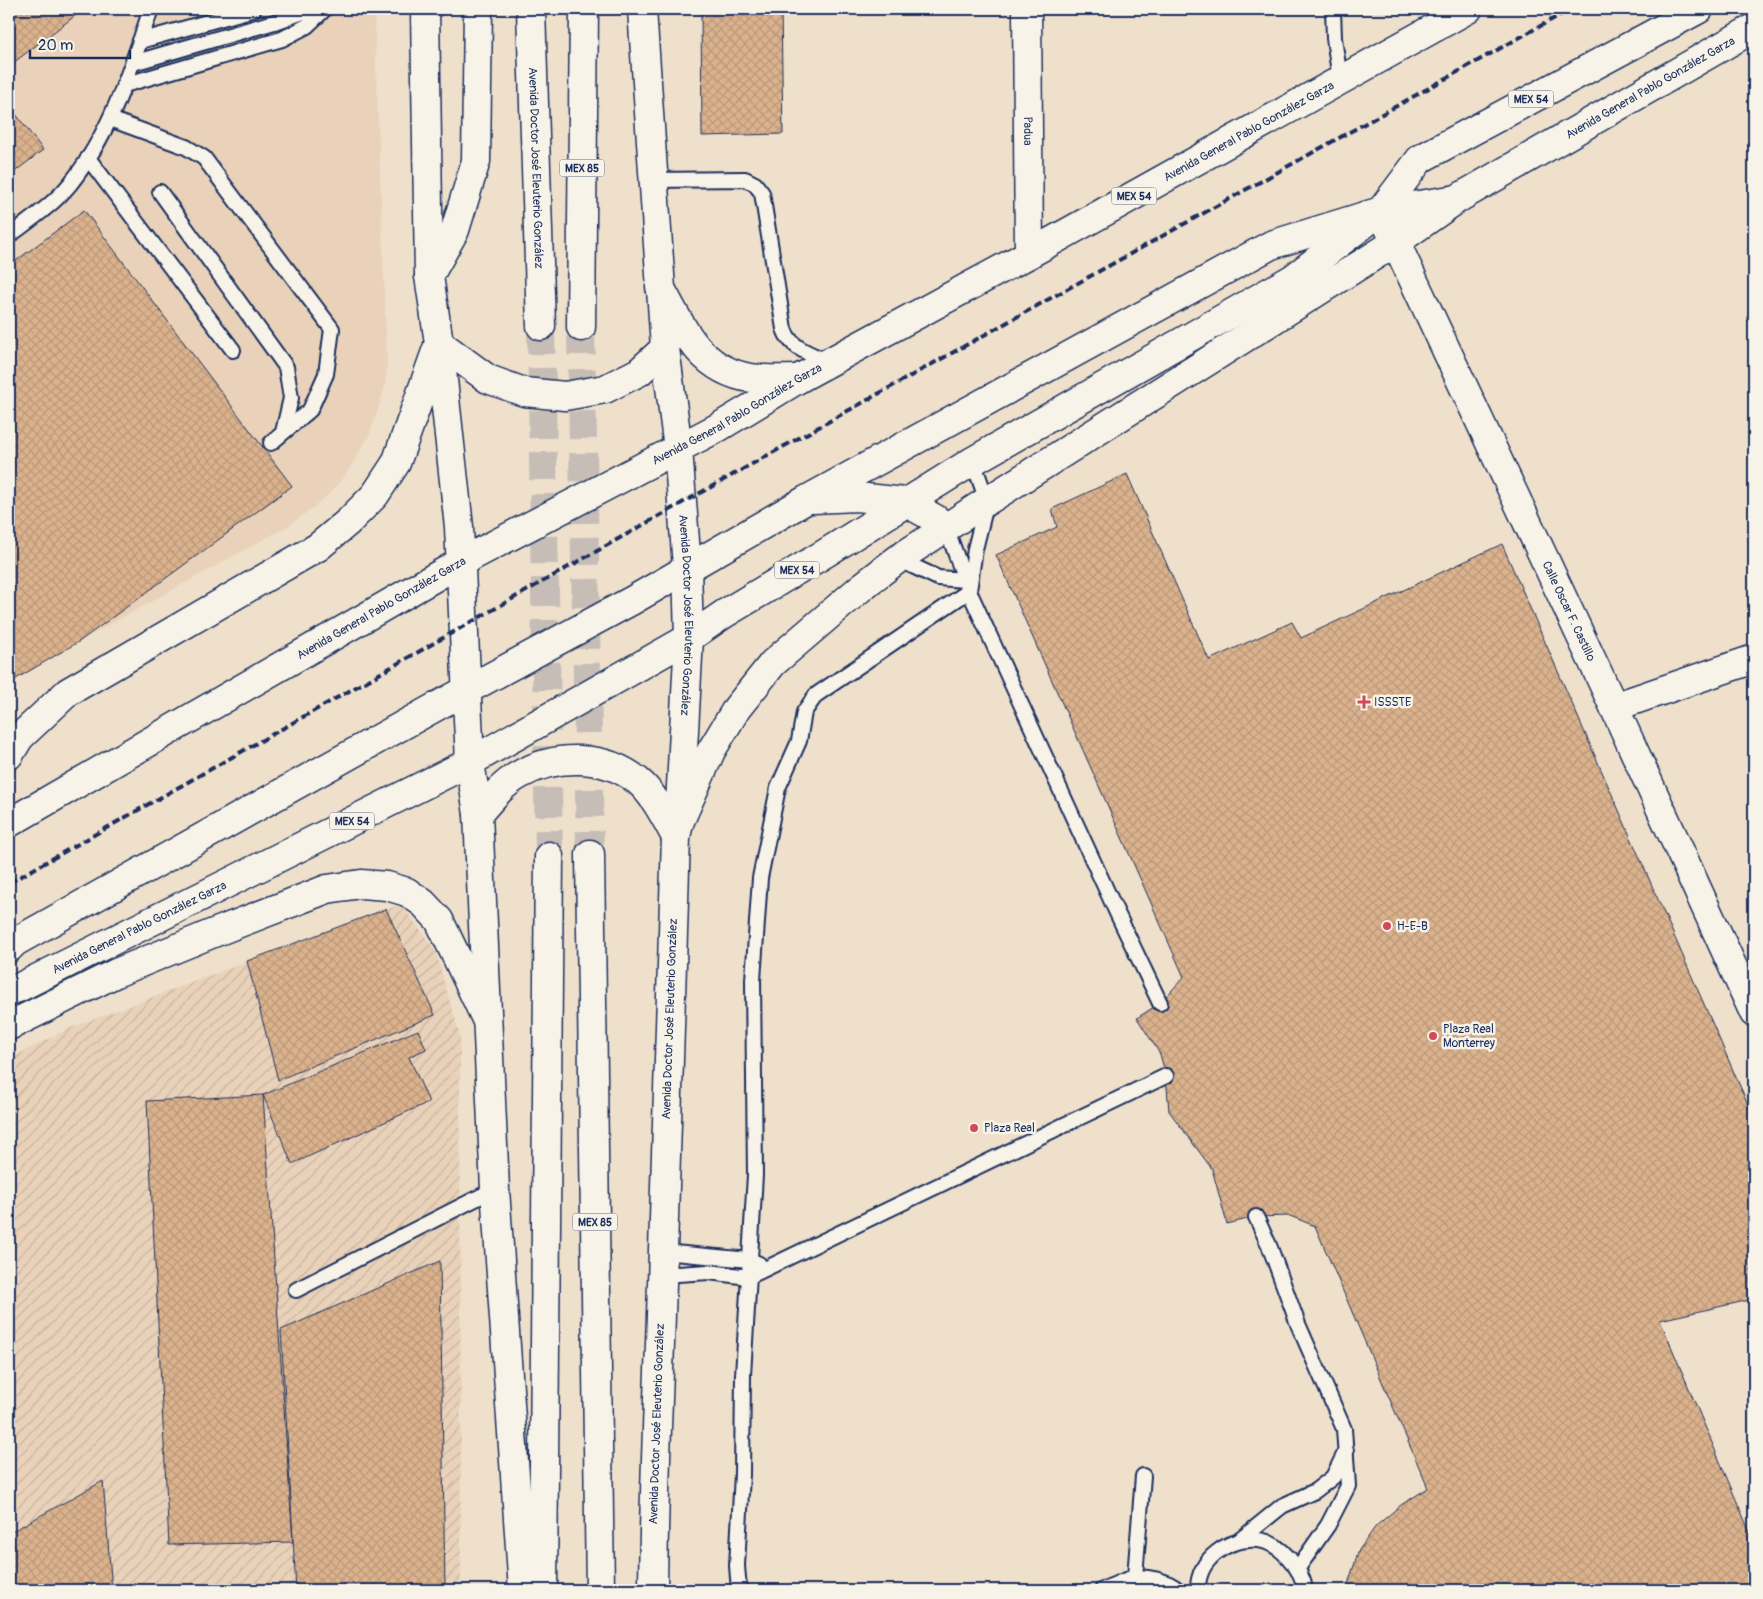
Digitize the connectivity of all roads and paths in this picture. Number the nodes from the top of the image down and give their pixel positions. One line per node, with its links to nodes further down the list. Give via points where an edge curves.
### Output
1 (151, 9): 15 (lane)
2 (254, 9): 15 (lane)
3 (312, 9): 16 (lane)
4 (325, 9): 18 (lane, via 307,26 282,39)
5 (425, 9): 28 (main road)
6 (478, 9): 28 (main road, via 476,161 455,230)
7 (531, 9): 30 (main road, Avenida Doctor José Eleuterio González)
8 (584, 9): 31 (main road, MEX 85)
9 (642, 9): 21 (main road, Avenida Doctor José Eleuterio González)
10 (1027, 9): 27 (main road, Padua)
11 (1333, 9): 17 (lane)
12 (1468, 9): 17 (main road, Avenida General Pablo González Garza / MEX 54)
13 (1699, 9): 24 (main road, Avenida General Pablo González Garza / MEX 54, via 1420,159)
14 (1754, 28): 23 (main road, Avenida General Pablo González Garza / MEX 54)
15 (140, 41): 16 (lane)
16 (133, 63): 18 (lane)
17 (1340, 80): 27 (main road, Avenida General Pablo González Garza / MEX 54)
18 (124, 85): 19 (lane)
19 (110, 119): 20 (lane); 37 (lane, via 186,146 204,158 332,329 326,374 319,393 310,410)
20 (88, 158): 25 (lane, via 46,208); 34 (lane)
21 (653, 180): 29 (main road, Avenida Doctor José Eleuterio González); 35 (lane, via 745,179 755,184 762,193 787,338 794,346)
22 (160, 192): 37 (lane, via 286,367 291,398)
23 (1457, 199): 24 (main road, Avenida General Pablo González Garza / MEX 54); 26 (main road)
24 (1381, 211): 26 (main road, Calle Oscar F. Castillo); 40 (main road, Avenida General Pablo González Garza / MEX 54, via 1292,279); 41 (main road, Avenida General Pablo González Garza / MEX 54, via 1271,245)
25 (9, 236)
26 (1396, 242): 42 (main road); 52 (main road, Calle Oscar F. Castillo)
27 (1029, 254): 35 (main road, Avenida General Pablo González Garza / MEX 54)
28 (429, 276): 32 (main road)
29 (660, 287): 33 (main road, Avenida Doctor José Eleuterio González); 36 (main road, via 689,340 709,361 750,378)
30 (541, 326)
31 (581, 327)
32 (439, 343): 33 (main road, via 488,379 524,392 565,396 605,389 639,372); 46 (main road); 53 (main road, via 396,463 375,495 348,522 318,547 68,692 20,737)
33 (665, 348): 39 (main road, Avenida Doctor José Eleuterio González)
34 (233, 350)
35 (829, 362): 36 (main road, Avenida General Pablo González Garza / MEX 54)
36 (798, 379): 39 (main road, Avenida General Pablo González Garza / MEX 54)
37 (284, 432): 38 (lane)
38 (271, 443)
39 (678, 449): 46 (main road, Avenida General Pablo González Garza / MEX 54); 47 (main road, Avenida Doctor José Eleuterio González)
40 (973, 461): 42 (lane); 43 (main road, Avenida General Pablo González Garza / MEX 54)
41 (806, 500): 43 (main road, via 858,497); 47 (main road, Avenida General Pablo González Garza / MEX 54)
42 (987, 500): 44 (main road); 48 (lane)
43 (906, 502): 44 (main road); 49 (main road, Avenida General Pablo González Garza / MEX 54)
44 (946, 527): 45 (main road); 48 (lane)
45 (898, 559): 48 (lane, via 938,578); 57 (main road, via 773,663 737,708 711,750)
46 (461, 562): 51 (main road); 56 (main road, Avenida General Pablo González Garza / MEX 54)
47 (687, 567): 49 (main road, Avenida Doctor José Eleuterio González); 51 (main road, Avenida General Pablo González Garza / MEX 54, via 633,600)
48 (967, 586): 62 (lane); 69 (lane, via 816,695 804,712 799,741 778,788 760,878 752,980 755,1175)
49 (689, 638): 54 (main road, Avenida General Pablo González Garza / MEX 54); 57 (main road, Avenida Doctor José Eleuterio González)
50 (1754, 659): 52 (main road)
51 (466, 690): 54 (main road); 60 (main road, Avenida General Pablo González Garza / MEX 54)
52 (1614, 708): 63 (main road, Calle Oscar F. Castillo)
53 (9, 755)
54 (470, 762): 55 (main road); 61 (main road, Avenida General Pablo González Garza / MEX 54, via 108,945)
55 (478, 814): 57 (main road, via 518,775 539,765 564,760 594,760 638,781); 64 (main road)
56 (9, 823)
57 (678, 830): 70 (main road, Avenida Doctor José Eleuterio González)
58 (590, 854): 81 (main road, MEX 85)
59 (549, 856): 80 (main road)
60 (9, 948)
61 (9, 991)
62 (1160, 1004)
63 (1754, 1013)
64 (486, 1019): 65 (main road, via 439,920 423,902 407,892 361,884 326,889 211,934 116,973); 67 (main road)
65 (9, 1026)
66 (1166, 1076): 71 (lane)
67 (495, 1189): 73 (lane); 79 (main road)
68 (1256, 1217): 74 (lane, via 1344,1429)
69 (750, 1260): 70 (lane); 71 (lane); 72 (lane)
70 (663, 1263): 72 (lane); 82 (main road, Avenida Doctor José Eleuterio González)
71 (769, 1268): 72 (lane)
72 (748, 1277): 83 (lane, via 737,1566)
73 (296, 1290)
74 (1346, 1450): 76 (lane, via 1333,1477 1315,1491 1282,1506); 77 (lane, via 1348,1486 1328,1525)
75 (1143, 1476): 78 (lane)
76 (1240, 1540): 77 (lane, via 1260,1540 1282,1551); 86 (lane, via 1212,1556 1201,1572)
77 (1298, 1568): 87 (lane)
78 (1134, 1577): 84 (lane); 85 (lane, via 1159,1580)
79 (523, 1590)
80 (543, 1590)
81 (600, 1590)
82 (653, 1590)
83 (739, 1590)
84 (1102, 1590)
85 (1178, 1590)
86 (1198, 1590)
87 (1305, 1590)

